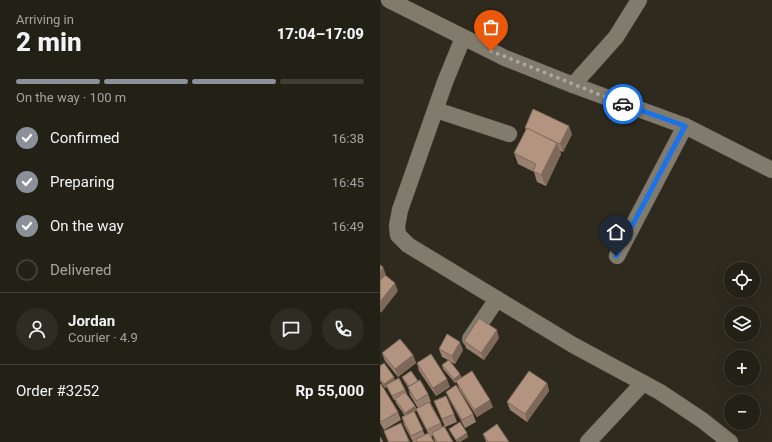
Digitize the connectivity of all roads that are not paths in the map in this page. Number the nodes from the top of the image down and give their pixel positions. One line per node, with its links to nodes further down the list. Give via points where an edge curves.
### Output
1 (389, 0): 3 (street)
2 (639, 0): 4 (street, via 616,37)
3 (463, 38): 4 (street, via 505,58); 5 (street)
4 (574, 85): 6 (street)
5 (436, 110): 7 (street); 10 (street, via 400,210 398,235 426,257)
6 (685, 126): 8 (street); 9 (street)
7 (509, 134)
8 (772, 170)
9 (616, 256)
10 (497, 299): 11 (street); 12 (street)
11 (466, 344)
12 (643, 383): 13 (street); 14 (street, via 702,420)
13 (588, 442)
14 (730, 442)

